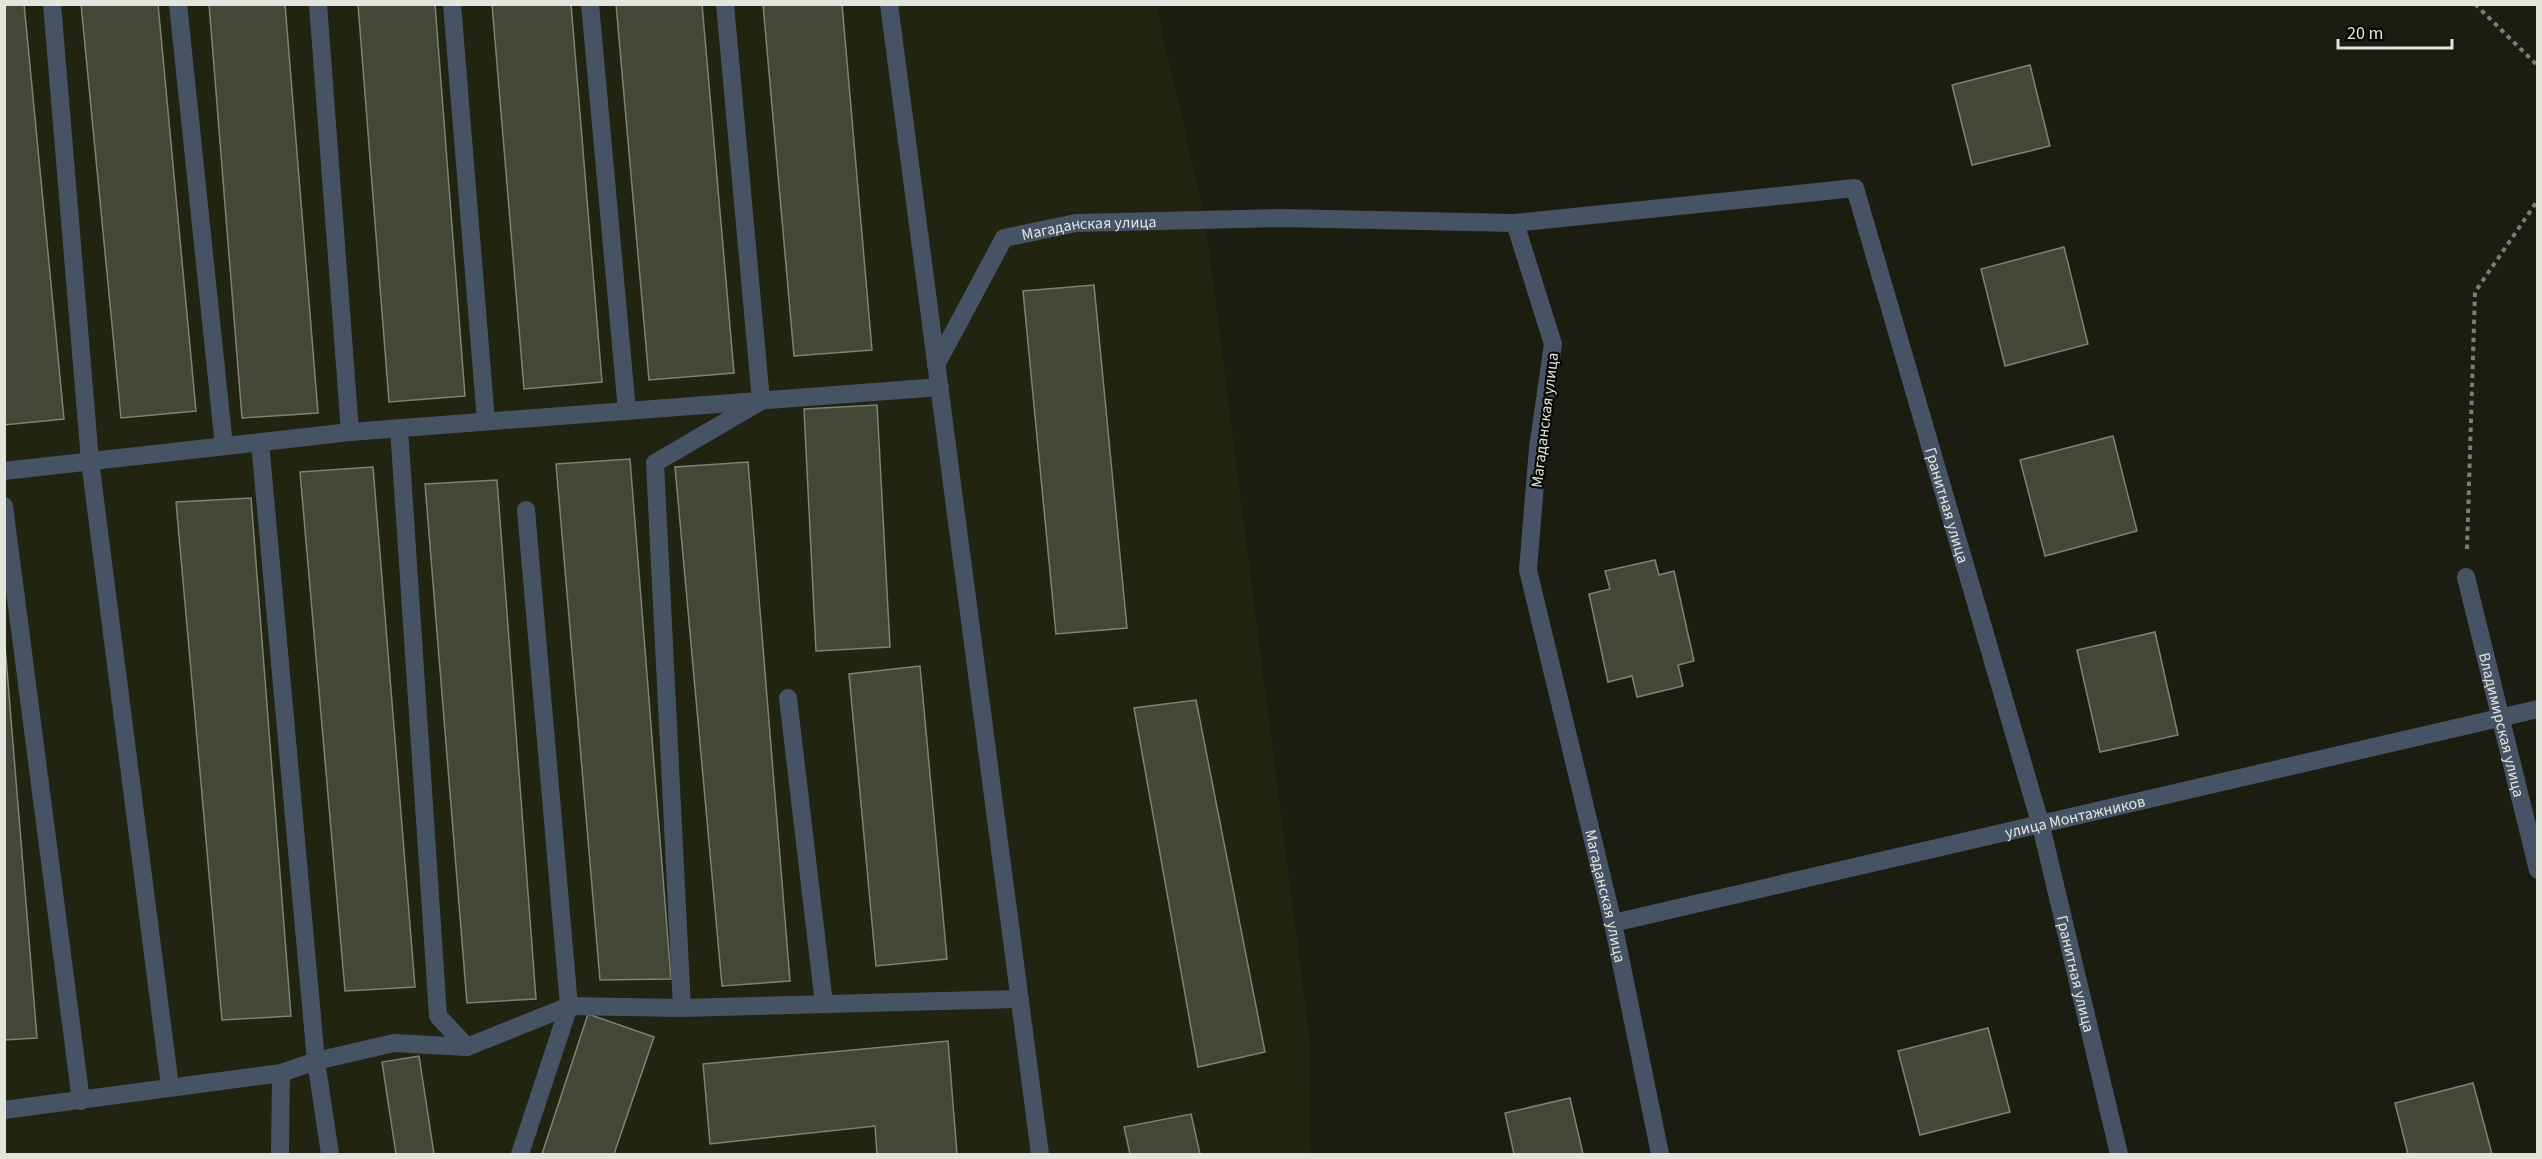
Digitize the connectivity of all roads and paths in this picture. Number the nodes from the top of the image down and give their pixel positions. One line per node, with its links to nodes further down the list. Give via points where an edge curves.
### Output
1 (52, 4): 21 (street)
2 (178, 4): 20 (street)
3 (318, 4): 18 (street)
4 (452, 4): 16 (street)
5 (590, 4): 15 (street)
6 (725, 4): 14 (street)
7 (889, 4): 12 (street)
8 (2475, 4): 9 (path)
9 (2538, 66)
10 (2538, 200): 25 (path, via 2475,292)
11 (1515, 223): 12 (street, Магаданская улица, via 1280,218 1100,223 1004,238); 29 (street, Гранитная улица, via 1855,188); 31 (street, Магаданская улица, via 1553,344 1538,448 1528,570)
12 (936, 365): 13 (street)
13 (940, 387): 14 (street); 32 (street)
14 (761, 401): 15 (street); 35 (street, via 655,463)
15 (627, 411): 16 (street)
16 (486, 421): 17 (street)
17 (399, 428): 18 (street); 36 (street, via 438,1016)
18 (350, 432): 19 (street)
19 (261, 442): 20 (street); 37 (street)
20 (224, 446): 21 (street)
21 (90, 461): 22 (street); 39 (street)
22 (4, 471)
23 (4, 506): 40 (street)
24 (526, 510): 34 (street)
25 (2466, 577): 28 (street, Владимирская улица)
26 (788, 698): 33 (street)
27 (2538, 709): 28 (street, улица Монтажников)
28 (2501, 718): 29 (street, улица Монтажников); 30 (street, Владимирская улица)
29 (2041, 826): 31 (street, улица Монтажников); 47 (street, Гранитная улица)
30 (2538, 870)
31 (1613, 923): 46 (street, Магаданская улица)
32 (1020, 999): 33 (street); 45 (street)
33 (824, 1004): 35 (street)
34 (569, 1006): 35 (street); 36 (street); 44 (street)
35 (682, 1008)
36 (467, 1047): 37 (street, via 394,1043)
37 (316, 1061): 38 (street); 43 (street)
38 (281, 1073): 39 (street); 42 (street)
39 (170, 1087): 40 (street)
40 (81, 1101): 41 (street)
41 (4, 1110)
42 (279, 1155)
43 (330, 1155)
44 (520, 1155)
45 (1040, 1155)
46 (1660, 1155)
47 (2119, 1155)

